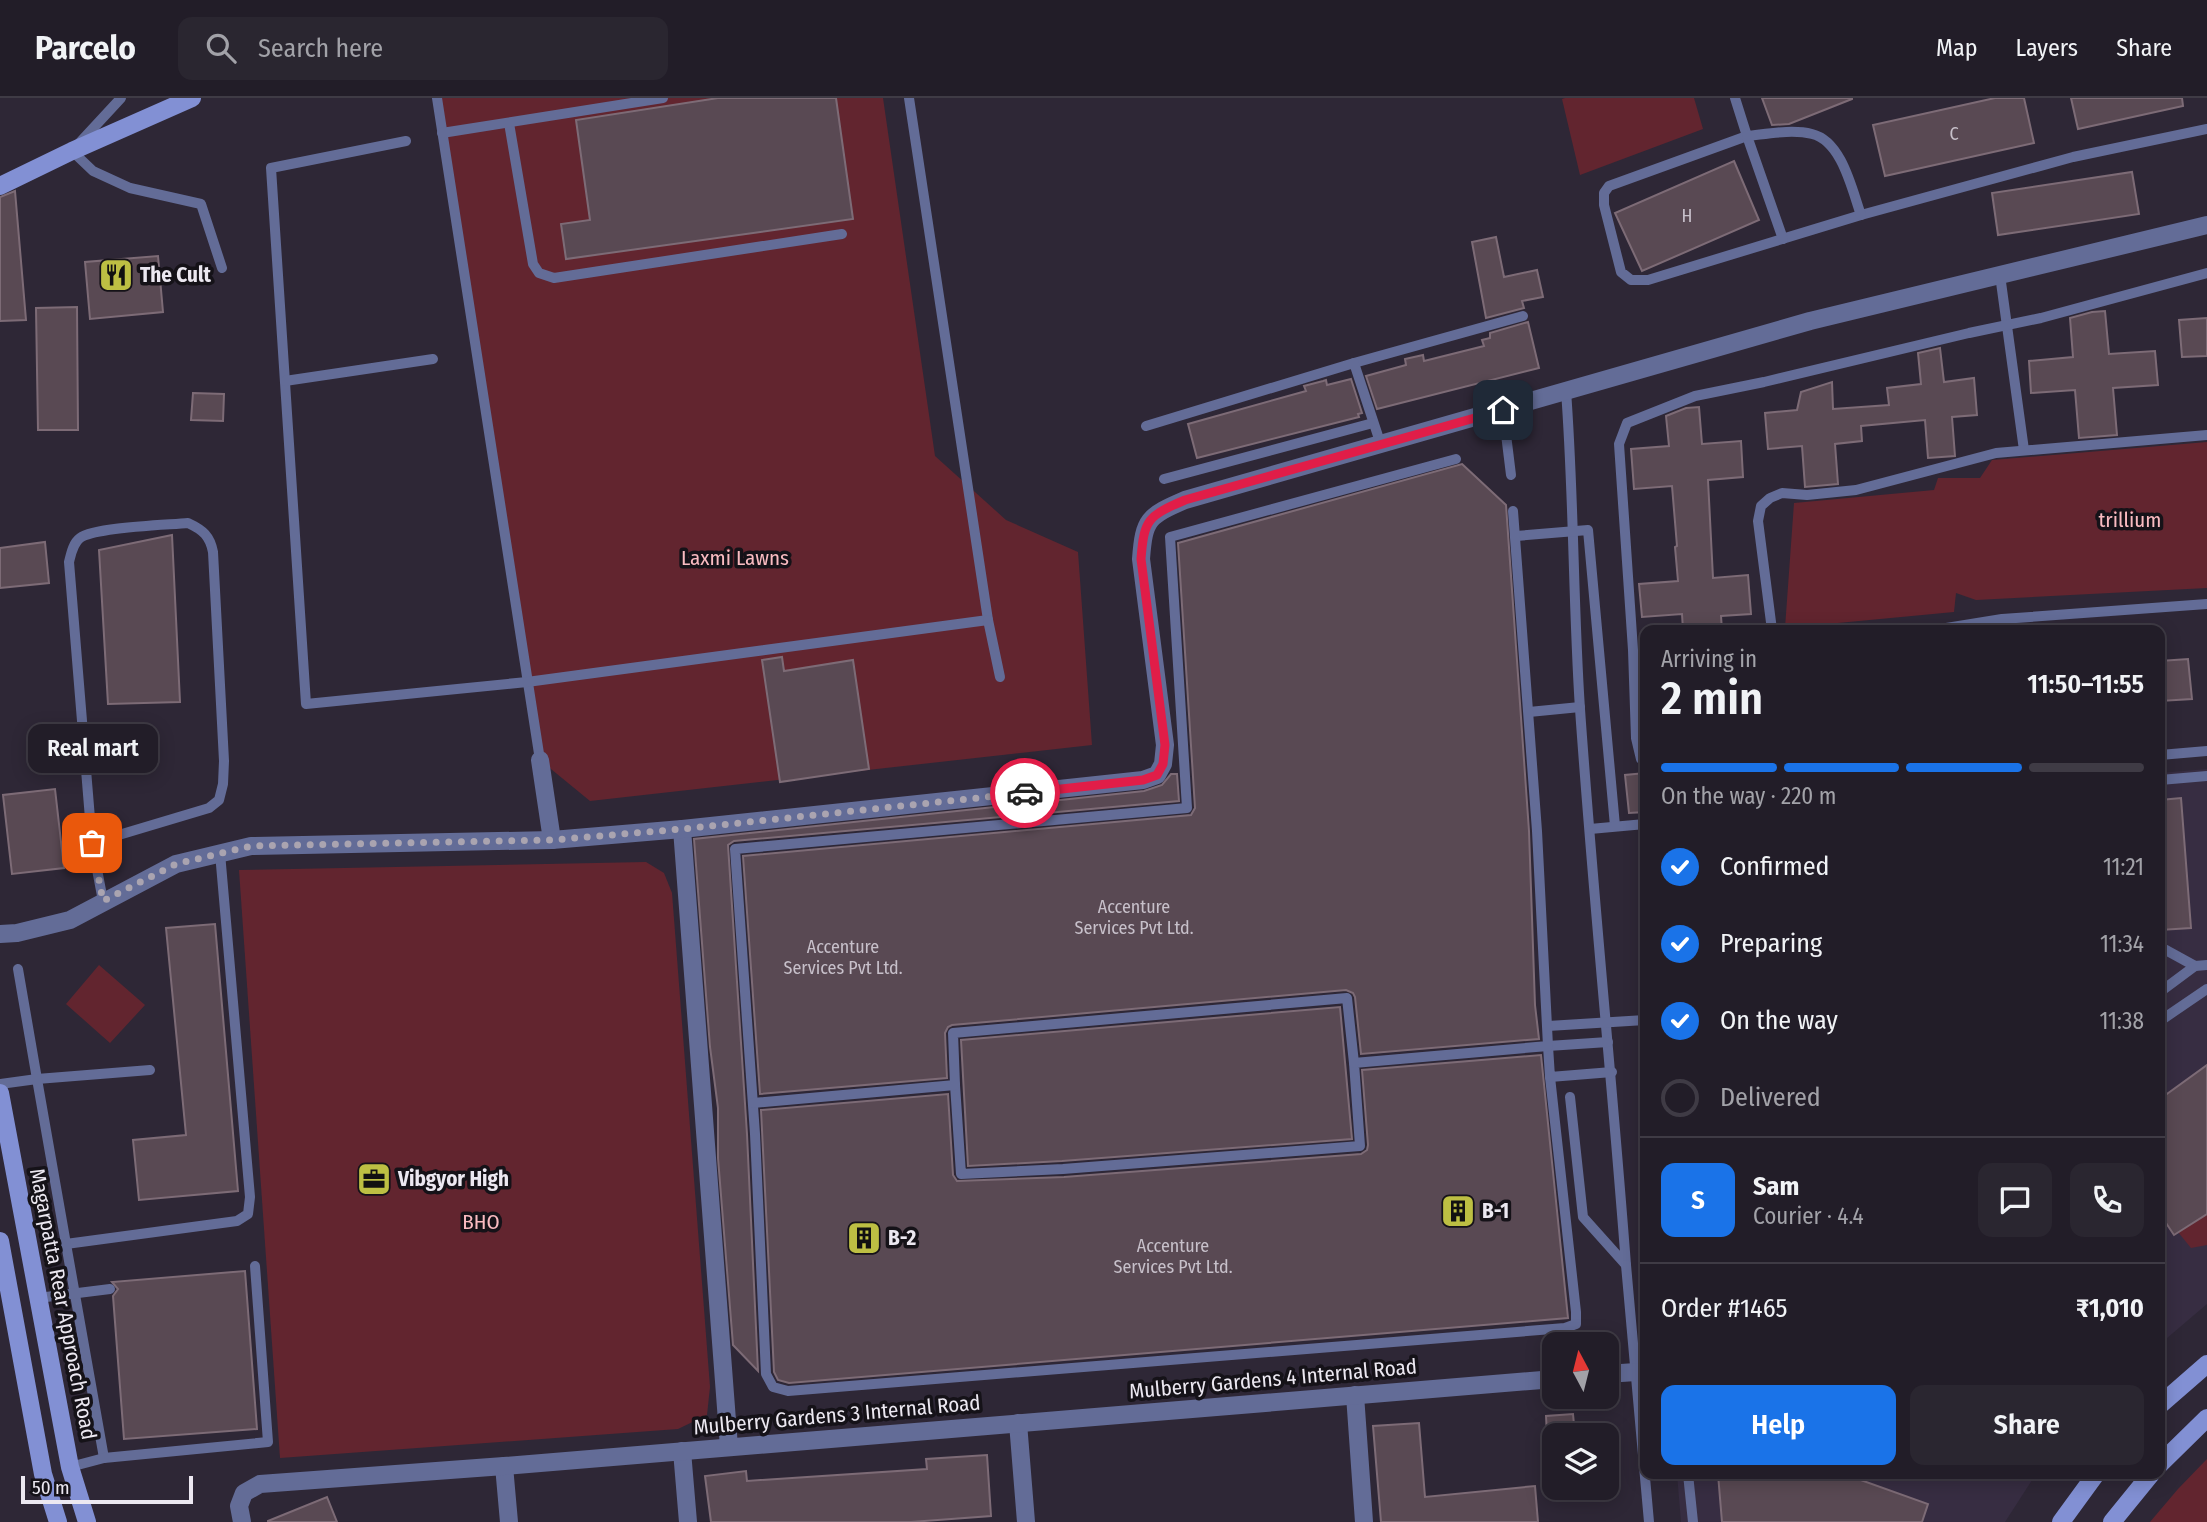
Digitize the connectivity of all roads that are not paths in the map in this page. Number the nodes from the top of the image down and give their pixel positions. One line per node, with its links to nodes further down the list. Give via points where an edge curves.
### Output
1 (121, 98): 12 (lane)
2 (192, 98): 12 (street)
3 (436, 98): 9 (lane)
4 (663, 98): 7 (lane)
5 (909, 98): 40 (lane)
6 (1735, 98): 10 (lane)
7 (509, 122): 9 (lane); 16 (lane, via 533,264 539,273 554,278)
8 (2207, 129): 14 (lane, via 2073,157)
9 (442, 133): 44 (lane)
10 (1747, 136): 14 (lane, via 1814,134 1830,144 1842,162); 17 (lane); 17 (lane, via 1609,186 1604,205 1621,272 1631,280 1648,280)
11 (406, 141): 25 (lane, via 271,168)
12 (72, 151): 13 (street); 18 (lane, via 93,171 130,188 201,204)
13 (0, 186)
14 (1861, 215): 17 (lane)
15 (2207, 225): 20 (street)
16 (842, 234)
17 (1783, 239)
18 (222, 268)
19 (2207, 273): 22 (lane)
20 (2000, 275): 22 (lane); 26 (street, via 1810,321)
21 (1523, 316): 24 (lane)
22 (2007, 325): 32 (lane); 48 (lane, via 1695,396 1627,423 1619,444)
23 (433, 359): 25 (lane)
24 (1354, 363): 28 (lane); 29 (lane)
25 (285, 381): 44 (lane, via 306,704)
26 (1566, 391): 27 (street); 37 (lane)
27 (1503, 410): 31 (street); 34 (lane)
28 (1373, 423): 31 (lane); 35 (lane)
29 (1146, 426)
30 (2207, 435): 32 (lane)
31 (1381, 445): 55 (street, via 1185,500 1155,513 1143,533 1141,559 1165,745 1157,775)
32 (2024, 450): 41 (lane, via 1856,489 1782,493 1770,498 1761,506 1758,521)
33 (1456, 459): 82 (lane, via 1170,537 1187,808 735,849)
34 (1511, 475)
35 (1164, 479)
36 (1513, 510): 38 (lane)
37 (1573, 532): 38 (lane); 45 (lane); 54 (lane, via 1588,530)
38 (1516, 536): 46 (lane)
39 (2207, 604): 42 (lane)
40 (988, 620): 43 (lane); 44 (lane)
41 (1771, 625)
42 (1965, 625)
43 (1000, 677)
44 (527, 682): 50 (lane)
45 (1580, 707): 46 (lane); 56 (lane)
46 (1529, 712): 70 (lane)
47 (2207, 751): 49 (lane)
48 (1640, 755)
49 (2165, 755)
50 (540, 760): 57 (street)
51 (2207, 776): 52 (lane)
52 (2165, 780)
53 (1640, 824): 54 (lane)
54 (1615, 826): 56 (lane)
55 (682, 829): 57 (street); 100 (street)
56 (1590, 829): 69 (lane)
57 (552, 840): 59 (street, via 251,846)
58 (92, 843): 58 (lane, via 71,551 80,538 97,531 188,523 202,529 214,552 224,761 219,800 198,812); 60 (lane)
59 (220, 853): 60 (street, via 176,864); 84 (lane, via 248,1213 237,1221)
60 (103, 901): 61 (street, via 70,919)
61 (0, 934)
62 (2165, 949): 63 (lane)
63 (2201, 966): 65 (lane)
64 (18, 969): 77 (lane)
65 (2165, 989)
66 (2207, 989): 67 (lane)
67 (2165, 1018)
68 (1640, 1020): 69 (lane)
69 (1606, 1023): 70 (lane); 71 (lane)
70 (1548, 1026): 72 (lane)
71 (1608, 1042): 72 (lane); 75 (lane)
72 (1548, 1046): 73 (lane); 76 (lane)
73 (1354, 1063): 79 (lane, via 1347,998 953,1033); 79 (lane, via 1360,1146 1063,1169 961,1174)
74 (150, 1070): 77 (lane)
75 (1612, 1072): 76 (lane); 85 (lane)
76 (1550, 1077): 82 (lane, via 1576,1324 788,1391 773,1387 766,1374)
77 (37, 1079): 78 (lane); 84 (lane)
78 (0, 1084)
79 (955, 1085): 82 (lane)
80 (0, 1093): 89 (street, Magarpatta Rear Approach Road)
81 (1570, 1097): 85 (lane, via 1583,1217)
82 (753, 1103)
83 (0, 1241): 110 (street, via 43,1474)
84 (66, 1244): 88 (lane)
85 (1626, 1265): 91 (lane)
86 (255, 1266): 102 (lane, via 268,1442)
87 (110, 1289): 88 (lane)
88 (75, 1293): 89 (lane); 102 (lane)
89 (38, 1298): 105 (street, Magarpatta Rear Approach Road)
90 (2207, 1364): 95 (street)
91 (1636, 1372): 92 (street); 96 (lane)
92 (1619, 1373)
93 (1542, 1380): 94 (street, Mulberry Gardens 4 Internal Road)
94 (1355, 1395): 98 (street, Mulberry Gardens 4 Internal Road); 116 (street)
95 (2165, 1401)
96 (1640, 1418)
97 (2207, 1418): 103 (street)
98 (1018, 1423): 99 (street, Mulberry Gardens 4 Internal Road); 115 (street)
99 (996, 1424): 100 (street, Mulberry Gardens 3 Internal Road)
100 (729, 1447): 101 (street, Mulberry Gardens 3 Internal Road)
101 (682, 1451): 104 (street, Mulberry Gardens 3 Internal Road); 114 (street, Mulberry Gardens 3 Internal Road)
102 (104, 1458): 105 (lane)
103 (2165, 1459)
104 (504, 1466): 112 (street, Mulberry Gardens 3 Internal Road, via 260,1484 244,1493 239,1506); 113 (street)
105 (70, 1467): 111 (street, Magarpatta Rear Approach Road)
106 (1645, 1479): 117 (lane)
107 (1689, 1479): 118 (lane)
108 (2092, 1479): 119 (street)
109 (2147, 1479): 120 (street)
110 (58, 1522)
111 (87, 1522)
112 (242, 1522)
113 (509, 1522)
114 (688, 1522)
115 (1026, 1522)
116 (1364, 1522)
117 (1649, 1522)
118 (1693, 1522)
119 (2061, 1522)
120 (2112, 1522)

